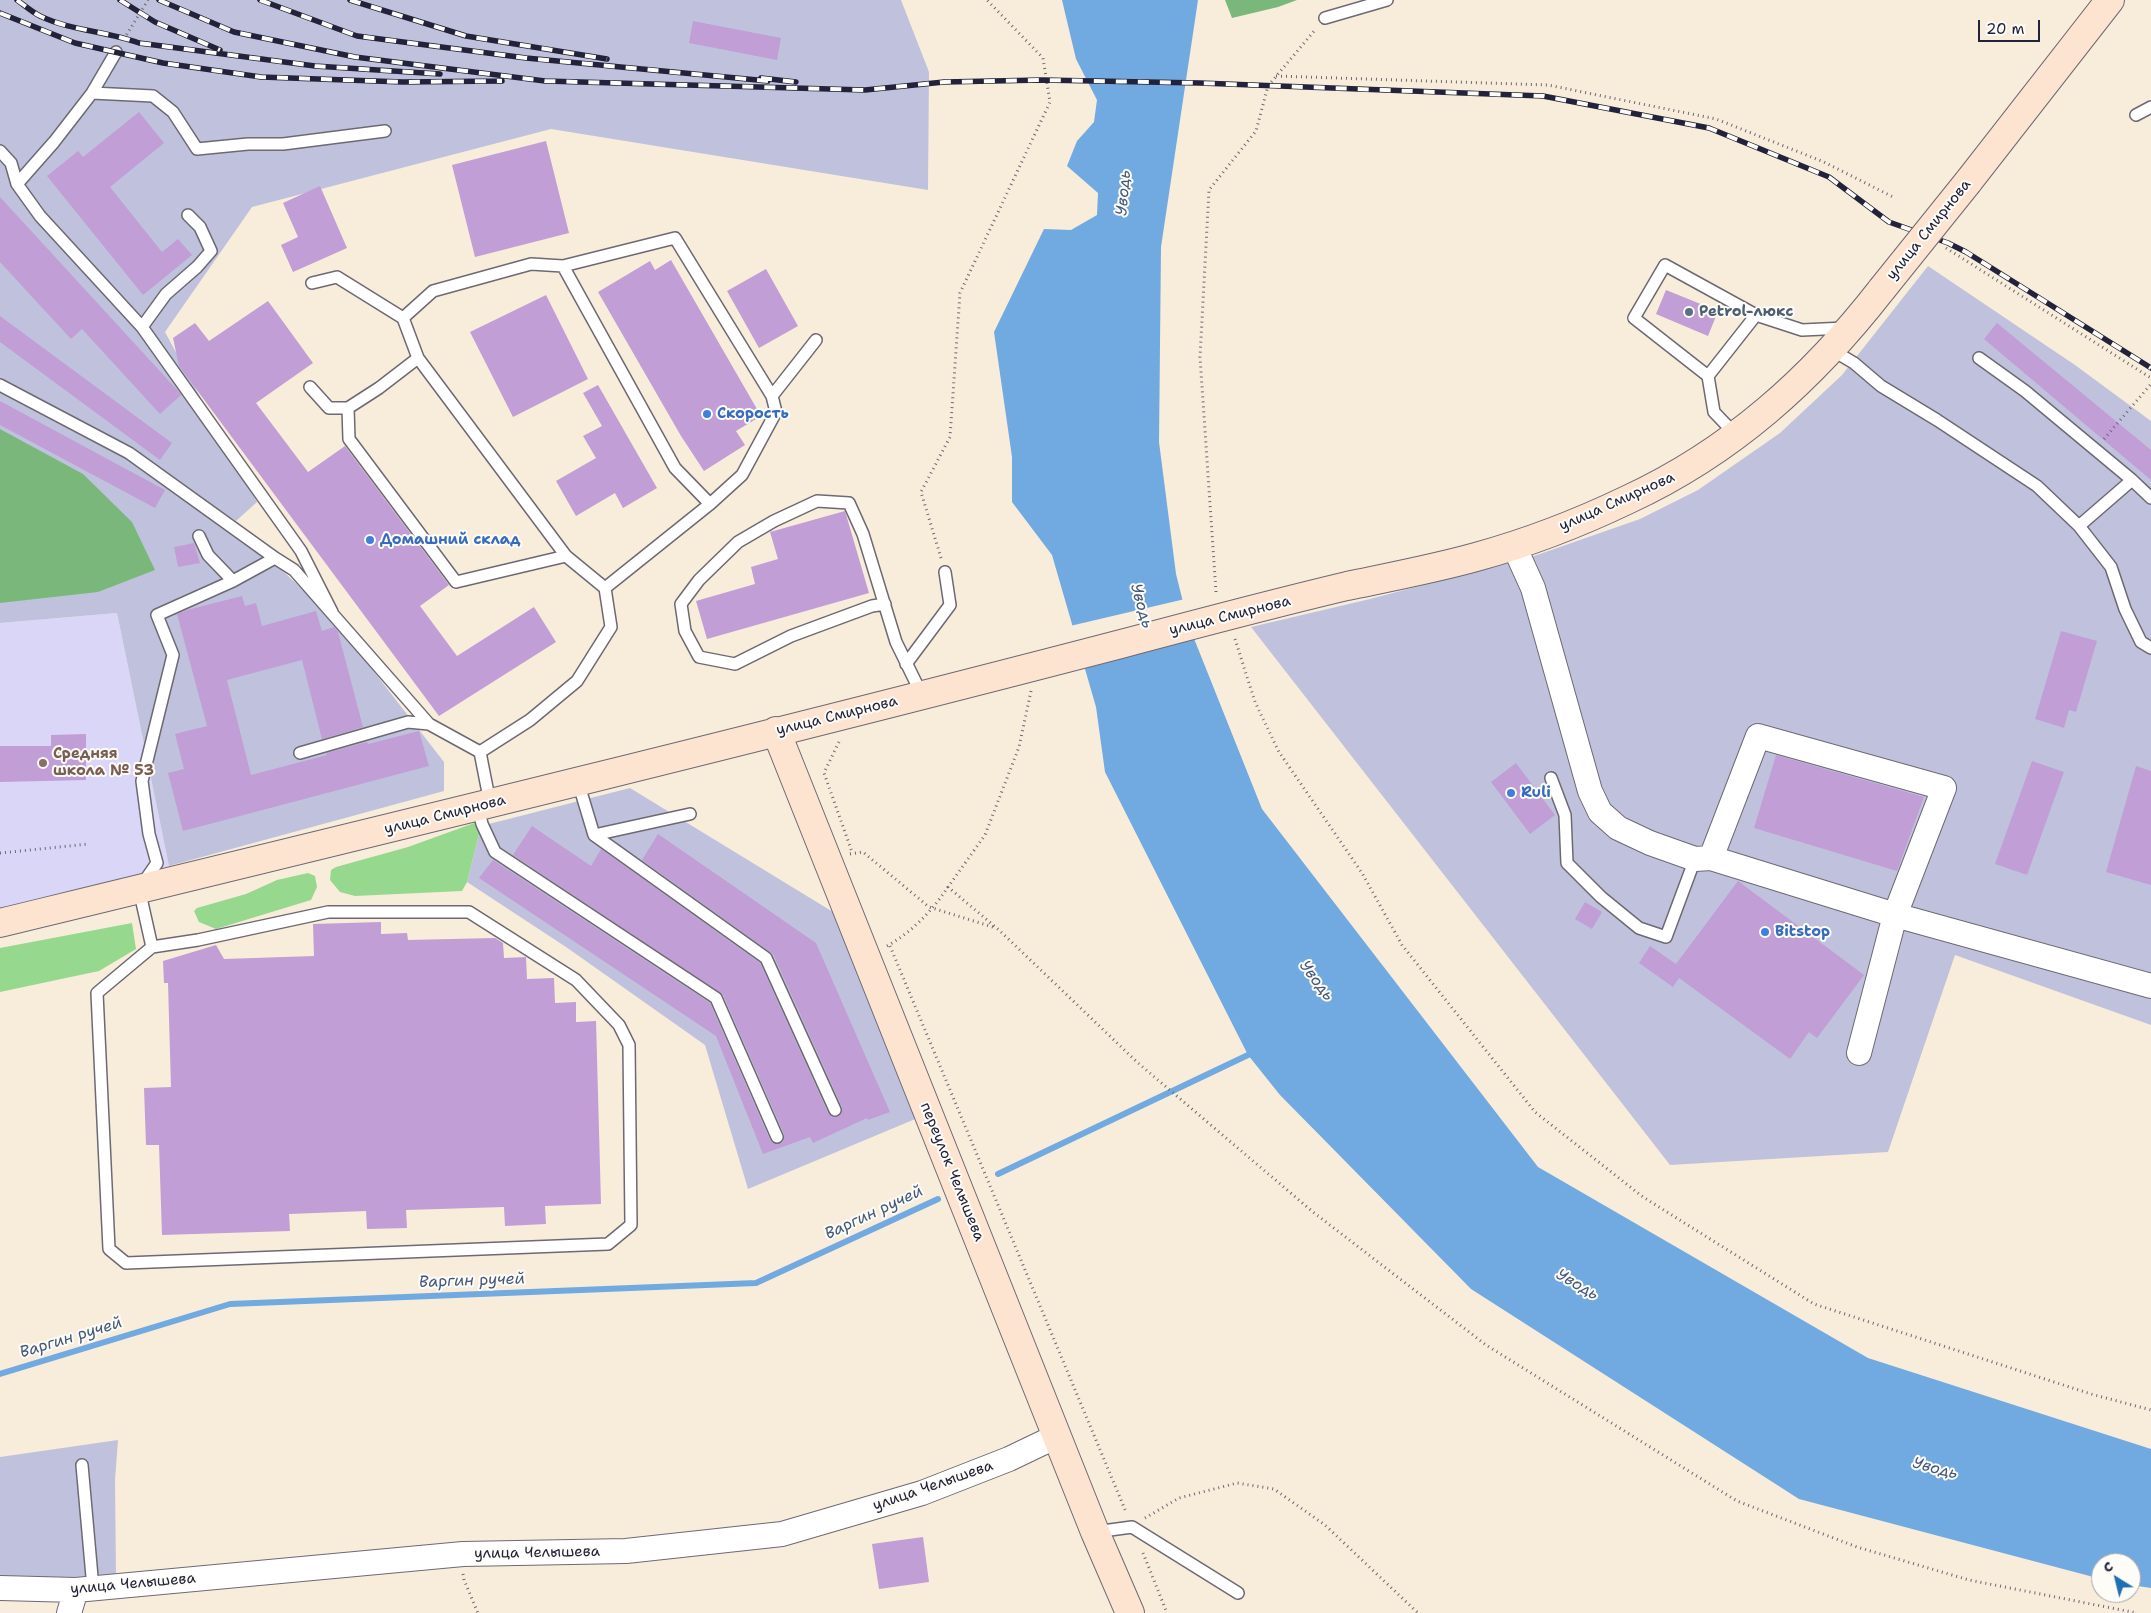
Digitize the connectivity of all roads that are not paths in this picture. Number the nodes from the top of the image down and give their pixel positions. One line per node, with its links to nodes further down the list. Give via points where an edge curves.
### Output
1 (1387, 0): 3 (lane)
2 (2110, 0): 17 (main road, улица Смирнова, bridge)
3 (1326, 18)
4 (116, 52): 5 (lane)
5 (92, 93): 8 (lane, via 154,96 174,112 197,149 283,144); 10 (lane)
6 (2151, 107): 7 (lane)
7 (2136, 115)
8 (385, 131)
9 (0, 151): 10 (lane, via 11,163)
10 (17, 184): 16 (lane, via 40,216)
11 (188, 215): 16 (lane, via 200,227 211,251 166,294)
12 (563, 266): 15 (lane, via 532,264 433,291); 25 (lane, via 675,238); 30 (lane, via 675,468)
13 (312, 283): 15 (lane, via 337,277)
14 (1756, 315): 17 (lane, via 1802,330); 22 (lane); 22 (lane, via 1665,265 1634,318)
15 (403, 318): 20 (lane)
16 (142, 327): 40 (lane, via 301,552)
17 (1852, 328): 19 (main road, улица Смирнова)
18 (816, 340): 25 (lane)
19 (1832, 350): 27 (main road, улица Смирнова); 31 (lane, via 1854,363 1881,386 2037,486)
20 (418, 358): 26 (lane); 34 (lane)
21 (1979, 358): 28 (lane, via 2025,390)
22 (1708, 376): 27 (lane, via 1714,412)
23 (0, 385): 35 (lane, via 129,453)
24 (310, 387): 26 (lane, via 329,408)
25 (772, 396): 30 (lane, via 776,412 742,475)
26 (348, 408): 34 (lane, via 349,439 456,582)
27 (1737, 436): 33 (main road, улица Смирнова, via 1682,472 1627,500)
28 (2132, 480): 29 (lane); 31 (lane)
29 (2151, 498)
30 (710, 504): 38 (lane)
31 (2079, 526): 41 (lane, via 2111,567 2125,609 2141,642)
32 (198, 536): 37 (lane, via 208,555)
33 (1514, 546): 43 (main road, улица Смирнова, via 1239,623 1037,674); 53 (street, via 1533,588 1590,791 1600,812 1618,828 1650,843)
34 (566, 556): 38 (lane)
35 (275, 558): 37 (lane); 40 (lane, via 294,570)
36 (945, 572): 42 (lane, via 950,605)
37 (232, 581): 54 (lane, via 157,615 173,655 142,781 149,834 157,863)
38 (605, 588): 46 (lane, via 611,627 577,681 530,720)
39 (885, 604): 39 (lane, via 863,534 849,504 817,501 774,520 738,542 681,604 685,631 699,657 736,664 791,636); 42 (lane)
40 (332, 612): 44 (lane)
41 (2151, 648)
42 (906, 664): 43 (lane)
43 (922, 694): 45 (main road, улица Смирнова)
44 (428, 724): 46 (lane); 47 (lane, via 408,722)
45 (776, 731): 49 (main road, улица Смирнова); 62 (main road, переулок Челышева, via 840,857 878,950)
46 (480, 752): 50 (lane)
47 (300, 753)
48 (1551, 778): 53 (lane, via 1565,815 1567,863 1639,928 1666,937)
49 (578, 782): 50 (main road, улица Смирнова); 52 (lane)
50 (484, 805): 54 (main road, улица Смирнова); 61 (lane, via 482,824 495,852 716,998)
51 (690, 814): 52 (lane)
52 (594, 835): 60 (lane, via 766,958)
53 (1703, 859): 55 (street); 55 (street, via 1758,736 1944,788)
54 (139, 889): 56 (main road, улица Смирнова); 57 (lane)
55 (1896, 915): 58 (street); 59 (street)
56 (0, 923)
57 (152, 948): 57 (lane, via 97,993 110,1249 126,1263 608,1244 631,1225 629,1045 626,1039 618,1025 576,980 468,912 328,912)
58 (2151, 986)
59 (1859, 1053)
60 (834, 1110)
61 (777, 1137)
62 (1057, 1436): 64 (main road, переулок Челышева); 66 (street, улица Челышева, via 1009,1459 922,1493 782,1534 626,1551 463,1554)
63 (82, 1465): 66 (lane)
64 (1095, 1532): 67 (lane, via 1132,1527); 69 (main road, переулок Челышева)
65 (0, 1588): 66 (street, улица Челышева)
66 (84, 1589): 68 (street)
67 (1238, 1593)
68 (69, 1613)
69 (1130, 1613)

